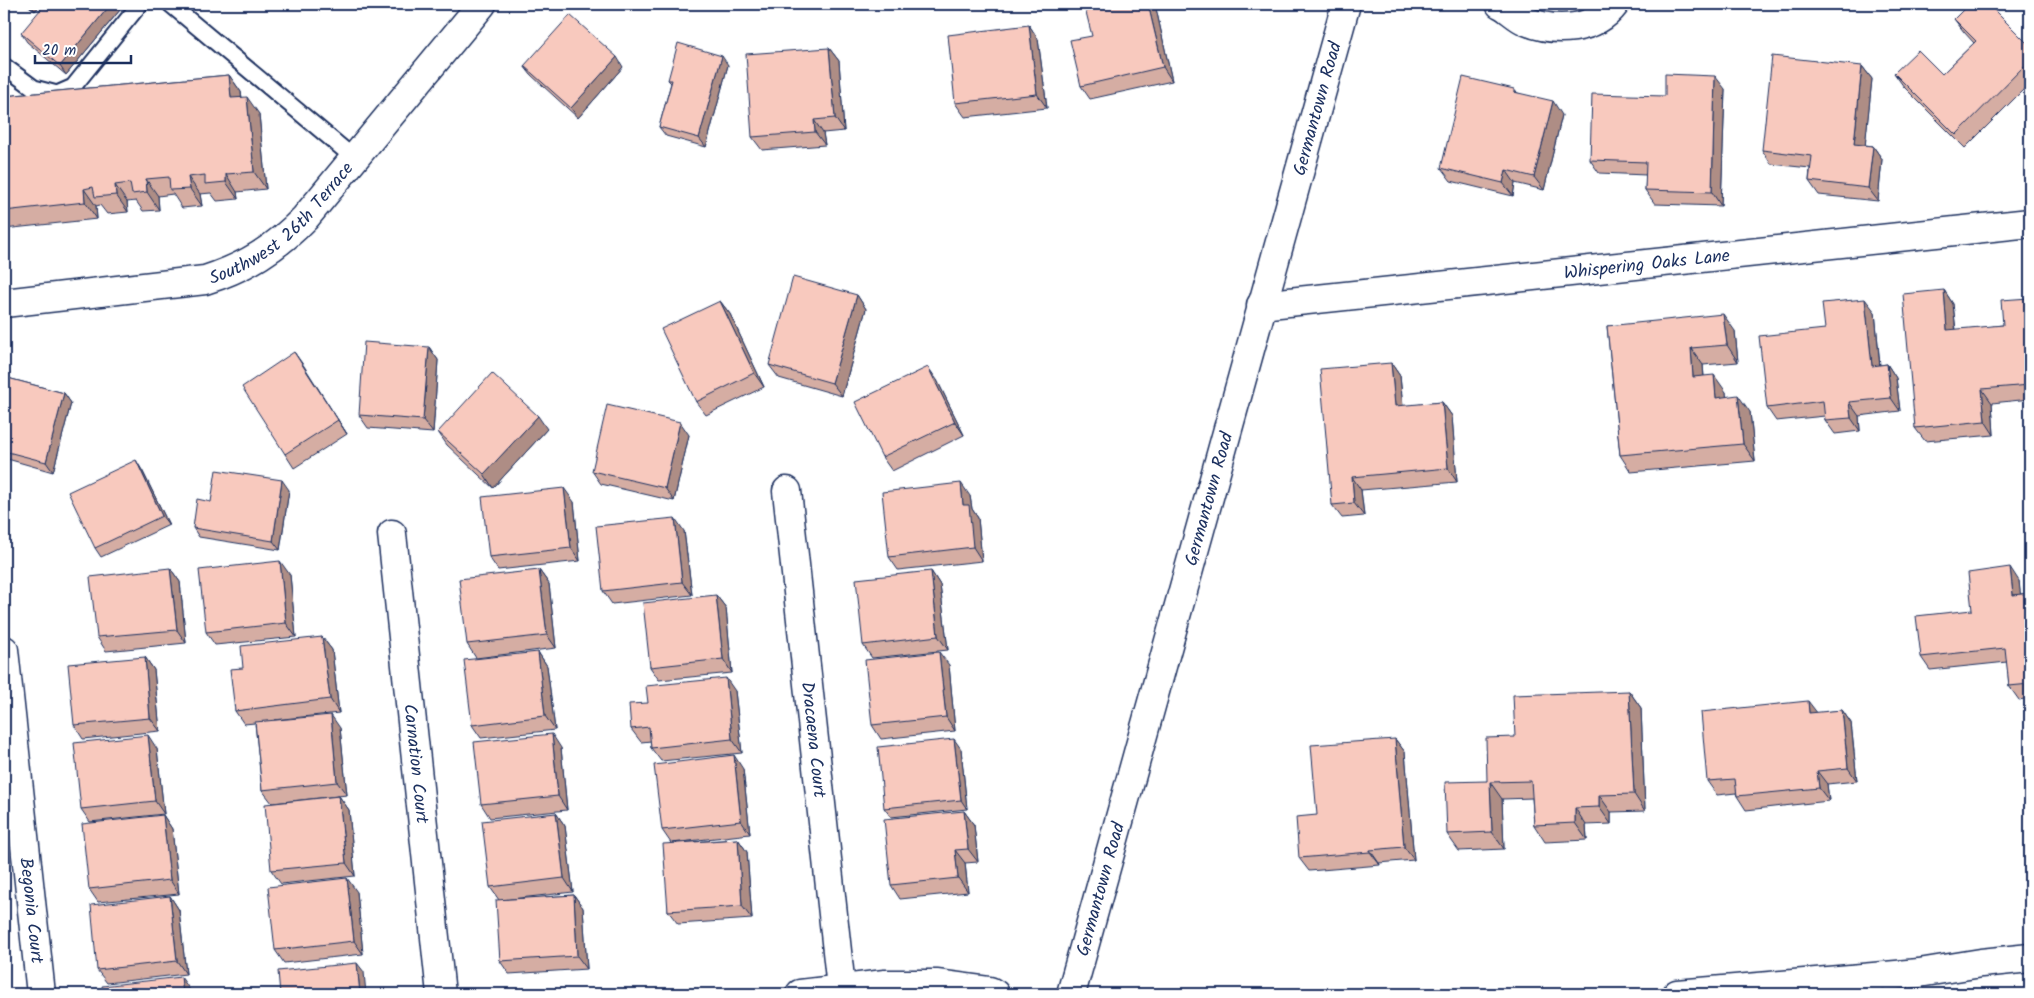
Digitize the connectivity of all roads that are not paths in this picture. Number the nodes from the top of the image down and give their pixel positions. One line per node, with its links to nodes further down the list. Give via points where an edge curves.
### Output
1 (140, 4): 7 (lane, via 73,87 57,94 34,88)
2 (170, 4): 8 (lane)
3 (482, 4): 8 (street, Southwest 26th Terrace)
4 (1346, 4): 11 (street, Germantown Road)
5 (1500, 4): 6 (street, via 1524,20 1546,28 1570,28 1593,21)
6 (1615, 4)
7 (4, 66)
8 (354, 158): 10 (street, Southwest 26th Terrace, via 287,236 249,263 228,273 183,284)
9 (2030, 223): 11 (street, Whispering Oaks Lane)
10 (4, 302)
11 (1261, 305): 21 (street, Germantown Road)
12 (787, 491): 16 (street, Dracaena Court)
13 (392, 534): 18 (street, Carnation Court)
14 (4, 650): 17 (street, Begonia Court)
15 (2030, 958): 22 (street, via 1919,973)
16 (841, 988): 19 (street); 20 (street, via 938,984)
17 (41, 994)
18 (441, 994)
19 (800, 994)
20 (995, 994)
21 (1071, 994)
22 (1677, 994)

